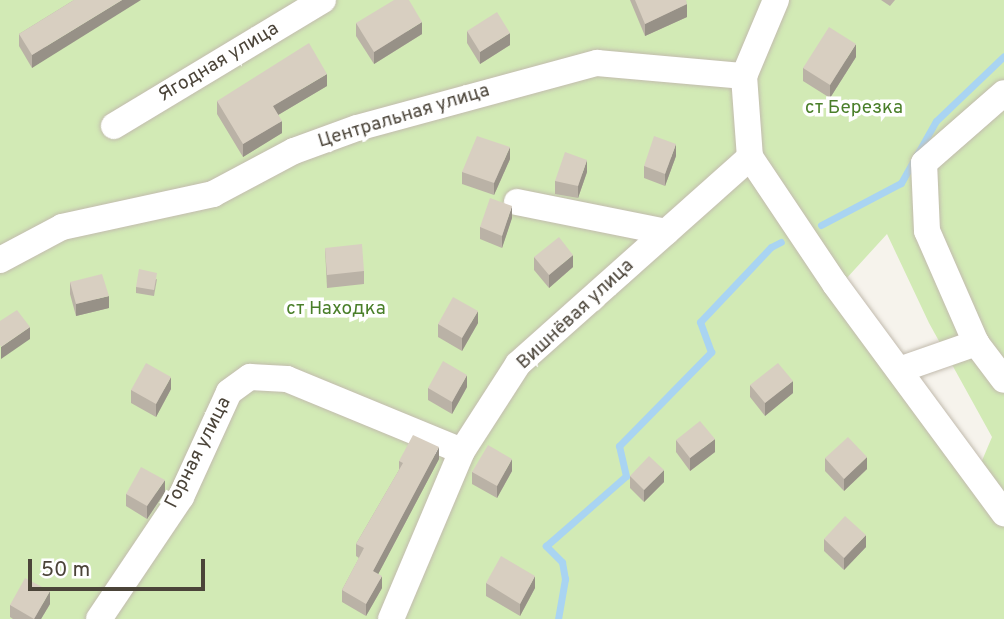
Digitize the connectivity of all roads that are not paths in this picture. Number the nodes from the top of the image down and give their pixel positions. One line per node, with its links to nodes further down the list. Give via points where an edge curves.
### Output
1 (323, 0): 5 (street, Ягодная улица)
2 (776, 0): 3 (street)
3 (744, 76): 6 (street); 9 (street, Центральная улица, via 597,63 358,128 294,151 213,194 62,227)
4 (1004, 93): 10 (street, via 924,163 927,231)
5 (114, 126)
6 (750, 157): 8 (street, Вишнёвая улица); 11 (street)
7 (517, 202): 8 (street)
8 (666, 232): 13 (street, Вишнёвая улица, via 518,364)
9 (0, 260)
10 (976, 343): 11 (street); 12 (street)
11 (899, 370): 14 (street)
12 (1004, 380)
13 (463, 451): 15 (street, Горная улица, via 287,379 250,377 229,392 181,497); 16 (street, Вишнёвая улица)
14 (1004, 513)
15 (99, 619)
16 (391, 619)

